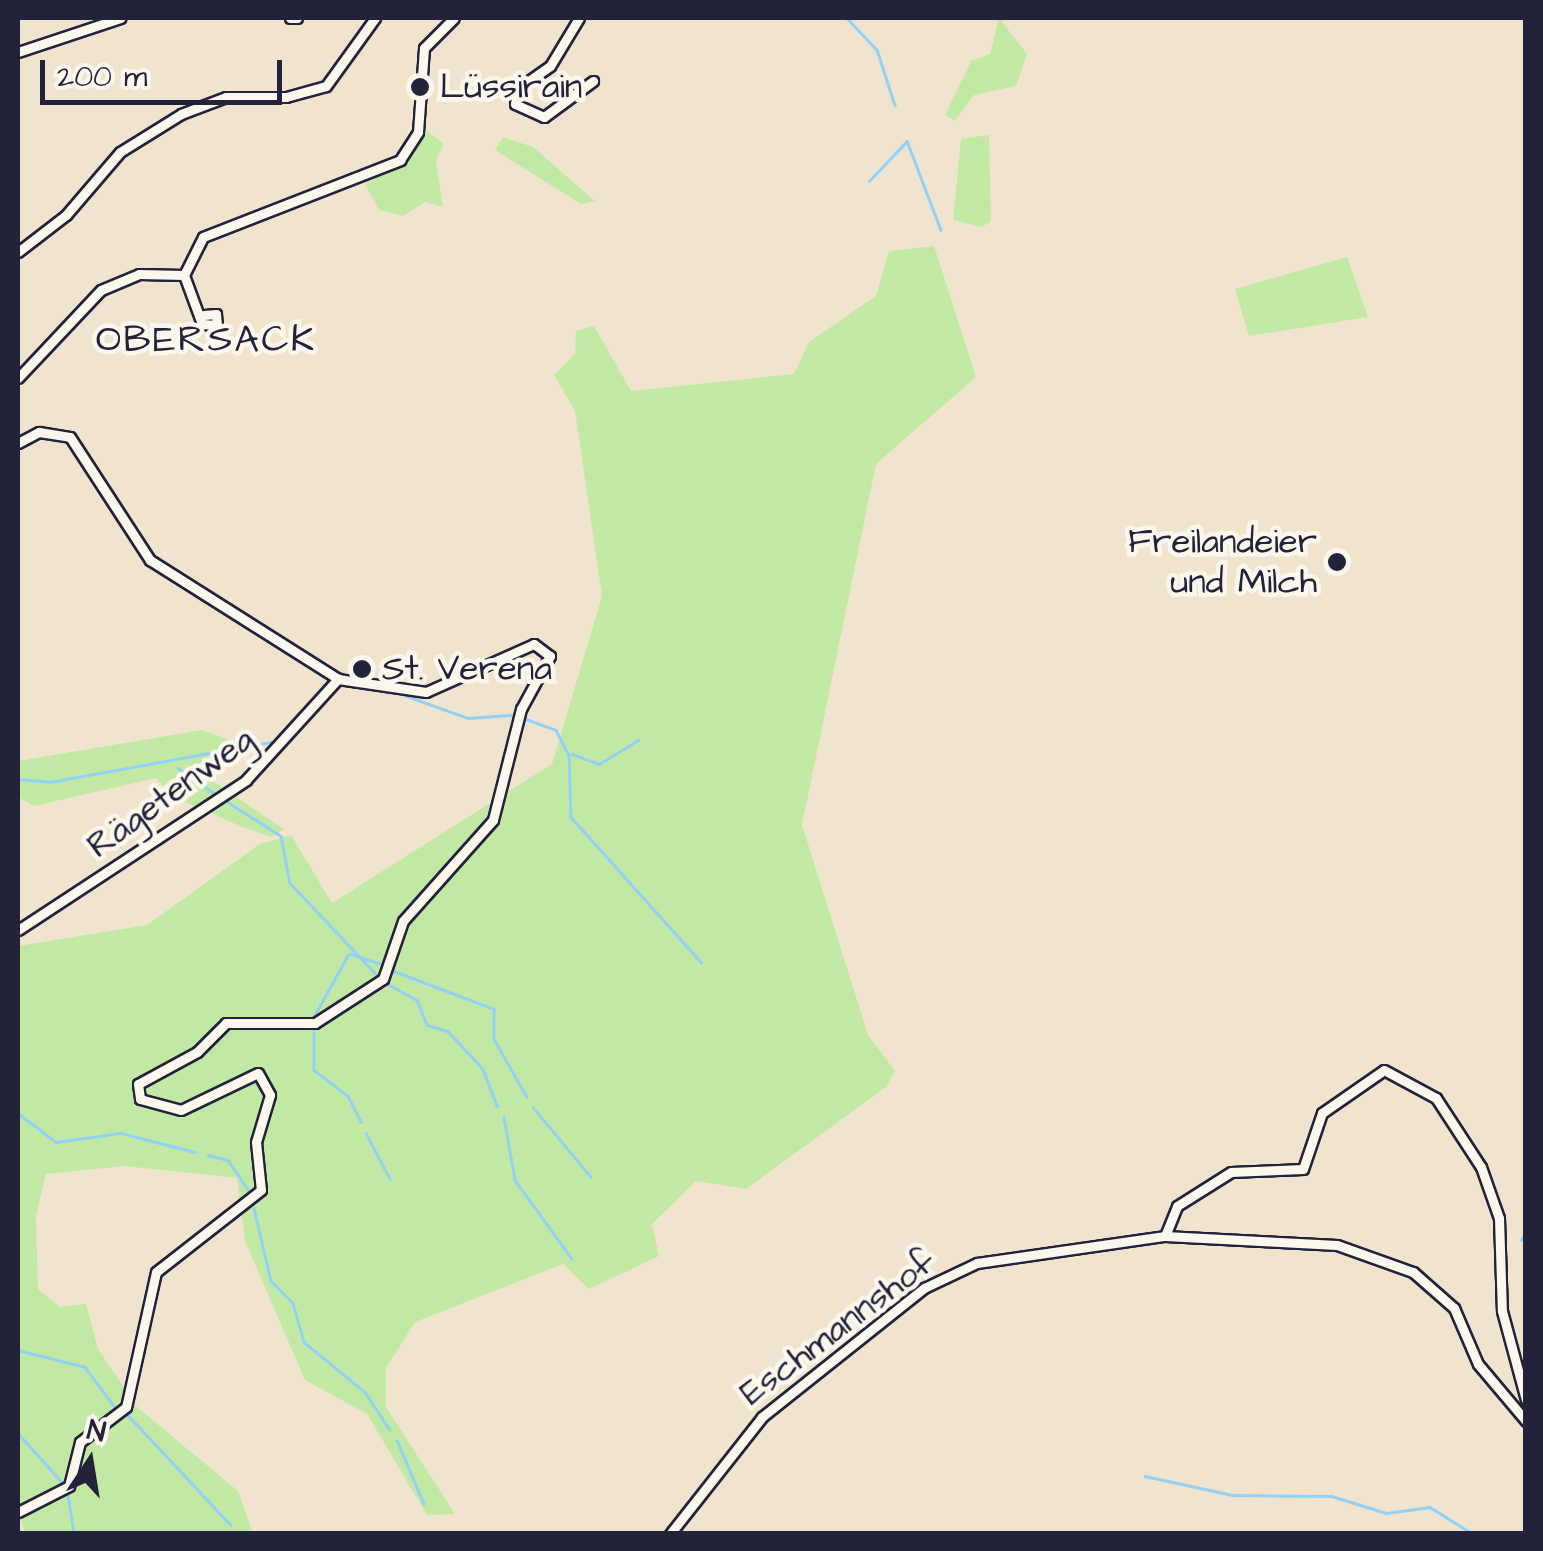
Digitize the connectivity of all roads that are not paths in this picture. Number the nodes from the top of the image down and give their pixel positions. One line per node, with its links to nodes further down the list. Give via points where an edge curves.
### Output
1 (120, 18): 5 (street)
2 (375, 18): 7 (street, via 326,86 286,98 226,97 174,118 120,152 54,227)
3 (454, 18): 8 (street, via 424,48 418,132 400,160 230,221 195,247)
4 (579, 18): 6 (street, via 550,66 518,88 515,104 544,117)
5 (18, 52)
6 (593, 81)
7 (18, 252)
8 (184, 276): 9 (street); 10 (street, via 140,274 102,290)
9 (204, 315)
10 (18, 378)
11 (18, 443): 12 (street, via 40,432 70,437 150,560)
12 (338, 680): 13 (street, Rägetenweg, via 286,744 228,794); 17 (street, via 426,692 534,644 550,651 521,709 489,828 403,922 383,980 315,1022 226,1023 198,1052 138,1084 140,1099 180,1110 258,1074 270,1095 256,1142 261,1190 156,1272 126,1407 80,1442 69,1486)
13 (18, 930)
14 (1165, 1236): 15 (street, via 1176,1206 1230,1172 1303,1170 1322,1113 1384,1070 1436,1098 1481,1166 1499,1218 1502,1310); 16 (street, Eschmannshof, via 1337,1244 1413,1272 1454,1308 1478,1364); 18 (street, Eschmannshof, via 978,1262 924,1288 762,1417)
15 (1526, 1400)
16 (1526, 1421)
17 (18, 1512)
18 (670, 1534)

